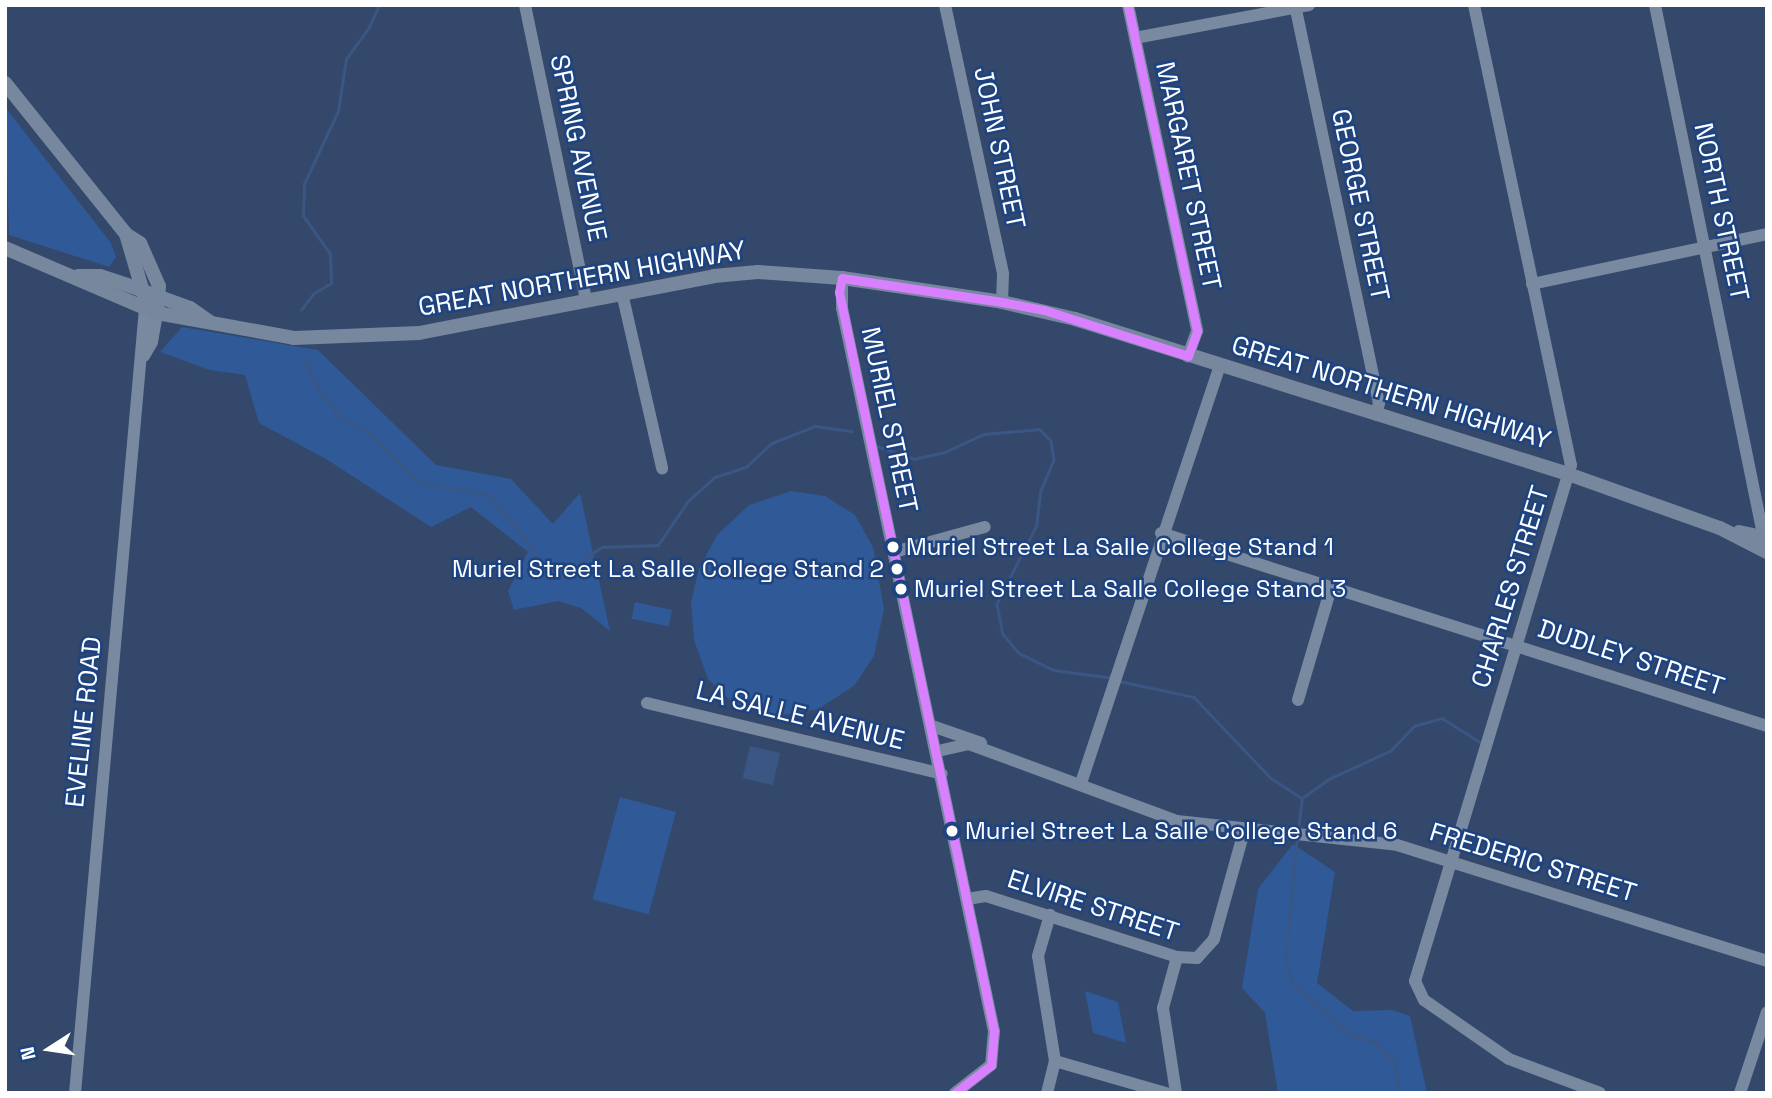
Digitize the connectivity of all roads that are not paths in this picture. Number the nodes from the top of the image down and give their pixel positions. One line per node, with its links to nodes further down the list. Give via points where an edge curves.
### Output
1 (525, 5): 21 (street, SPRING AVENUE)
2 (945, 5): 22 (street, JOHN STREET, via 1003,274)
3 (1129, 5): 8 (street, MARGARET STREET)
4 (1309, 5): 7 (street)
5 (1474, 5): 18 (street, CHARLES STREET)
6 (1655, 5): 13 (street, NORTH STREET)
7 (1295, 7): 8 (street); 27 (street, GEORGE STREET, via 1379,403)
8 (1135, 38): 25 (street, MARGARET STREET, via 1198,331)
9 (5, 83): 10 (main road)
10 (126, 234): 14 (main road); 20 (main road, via 140,243 152,263)
11 (1767, 234): 13 (street)
12 (5, 248): 15 (main road, GREAT NORTHERN HIGHWAY)
13 (1705, 248): 18 (street); 32 (street, NORTH STREET)
14 (132, 257): 16 (main road, via 118,273); 20 (main road)
15 (78, 276): 16 (main road, GREAT NORTHERN HIGHWAY); 23 (main road, GREAT NORTHERN HIGHWAY, via 96,290)
16 (100, 276): 20 (main road, GREAT NORTHERN HIGHWAY)
17 (842, 278): 19 (main road, GREAT NORTHERN HIGHWAY, via 758,272); 22 (main road, GREAT NORTHERN HIGHWAY); 33 (street, MURIEL STREET, via 842,308)
18 (1532, 284): 29 (street, CHARLES STREET, via 1571,465)
19 (622, 293): 21 (main road, GREAT NORTHERN HIGHWAY); 28 (street)
20 (152, 294): 23 (main road); 24 (main road, GREAT NORTHERN HIGHWAY, via 190,308)
21 (586, 300): 24 (main road, GREAT NORTHERN HIGHWAY, via 419,333 363,338 294,338)
22 (1002, 302): 25 (main road, GREAT NORTHERN HIGHWAY, via 1044,310)
23 (151, 310): 24 (main road, GREAT NORTHERN HIGHWAY); 53 (street, EVELINE ROAD)
24 (215, 325)
25 (1188, 356): 26 (main road, GREAT NORTHERN HIGHWAY)
26 (1220, 365): 27 (main road, GREAT NORTHERN HIGHWAY); 31 (street)
27 (1376, 415): 29 (main road, GREAT NORTHERN HIGHWAY)
28 (662, 468)
29 (1568, 474): 32 (main road, GREAT NORTHERN HIGHWAY); 35 (street, CHARLES STREET)
30 (985, 527): 33 (street)
31 (1161, 533): 34 (street, DUDLEY STREET); 43 (street)
32 (1766, 545)
33 (894, 552): 38 (street, MURIEL STREET)
34 (1331, 588): 35 (street, DUDLEY STREET); 36 (street)
35 (1519, 645): 39 (street, DUDLEY STREET); 45 (street, CHARLES STREET)
36 (1298, 700)
37 (647, 703): 42 (street, LA SALLE AVENUE)
38 (932, 726): 40 (street, MURIEL STREET); 41 (street, FREDERIC STREET, via 965,735)
39 (1767, 726)
40 (938, 751): 41 (street, FREDERIC STREET, via 969,744); 42 (street, MURIEL STREET)
41 (999, 753): 43 (street, FREDERIC STREET)
42 (942, 774): 46 (street, MURIEL STREET)
43 (1081, 783): 44 (street, FREDERIC STREET, via 1177,821)
44 (1245, 828): 45 (street, FREDERIC STREET, via 1379,840); 48 (street, ELVIRE STREET, via 1222,915 1204,955)
45 (1448, 860): 49 (street, FREDERIC STREET); 52 (street, CHARLES STREET, via 1415,971 1416,990 1433,1007 1519,1064)
46 (967, 899): 47 (street, ELVIRE STREET, via 986,896); 54 (street, MURIEL STREET, via 994,1031 991,1065)
47 (1049, 915): 48 (street, ELVIRE STREET); 51 (street, via 1038,956)
48 (1177, 957): 57 (street, via 1163,1008)
49 (1767, 961)
50 (1767, 1012): 58 (street)
51 (1055, 1061): 55 (street); 56 (street)
52 (1593, 1092)
53 (75, 1093)
54 (956, 1093)
55 (1047, 1093)
56 (1166, 1093)
57 (1176, 1093)
58 (1740, 1093)

